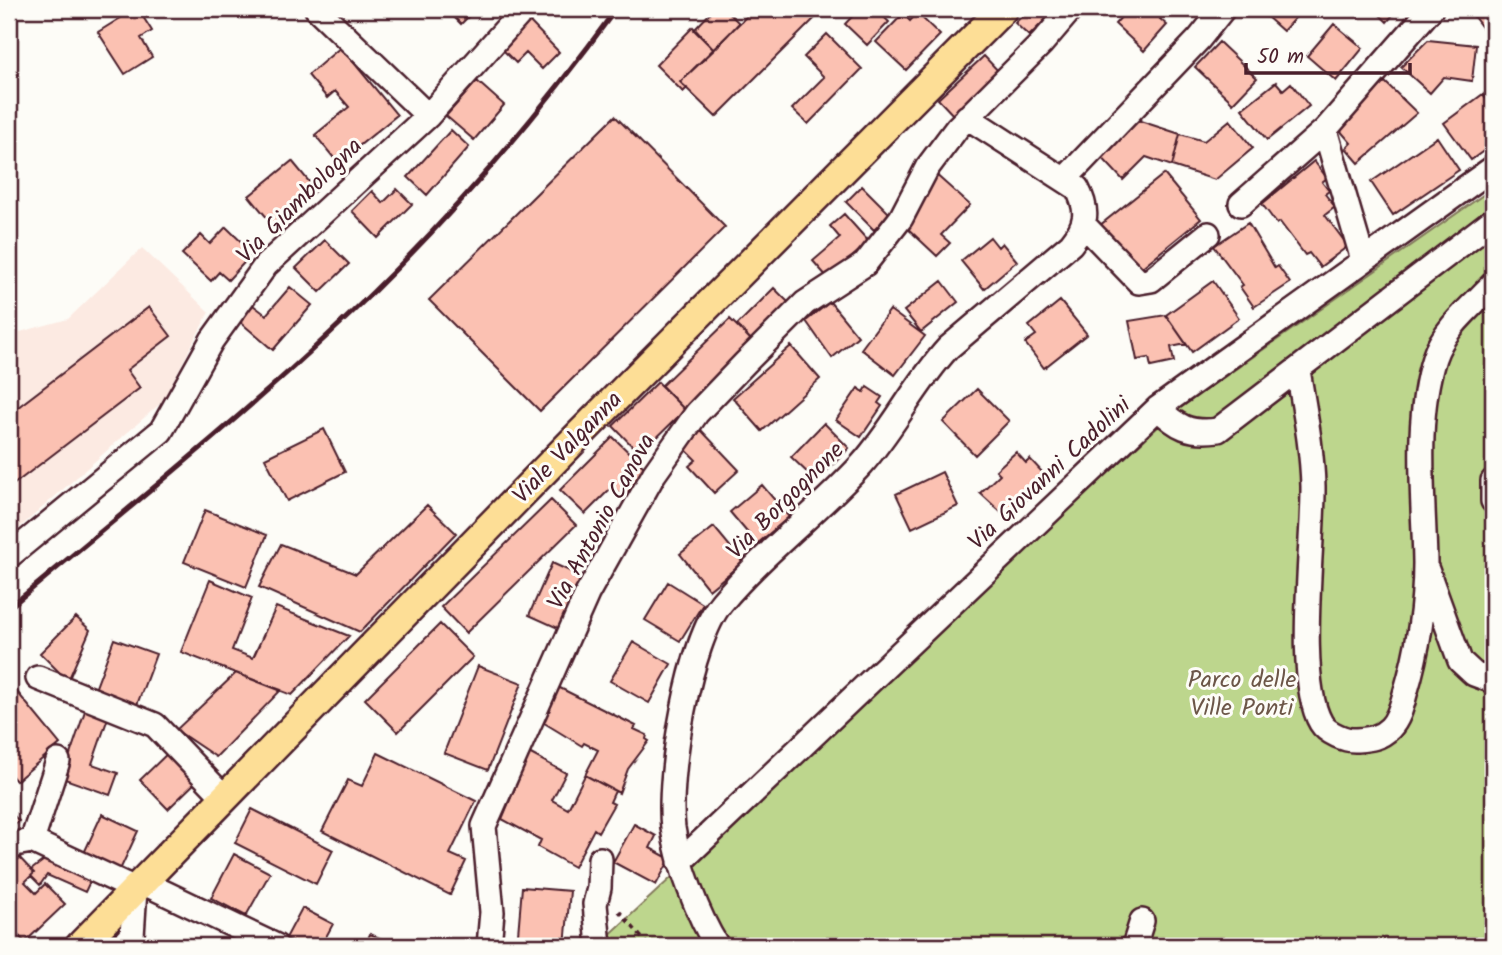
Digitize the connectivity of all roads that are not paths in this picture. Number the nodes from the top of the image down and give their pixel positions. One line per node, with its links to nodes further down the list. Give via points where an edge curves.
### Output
1 (317, 9): 7 (street)
2 (524, 9): 7 (street, Via Giambologna)
3 (1003, 9): 27 (main road, Viale Valganna)
4 (1071, 9): 8 (street, Via Antonio Canova)
5 (1223, 9): 11 (street)
6 (1431, 9): 9 (street)
7 (428, 116): 22 (street, Via Giambologna, via 266,265 212,340 162,431)
8 (967, 117): 11 (street); 37 (street, Via Antonio Canova, via 927,168 901,218 865,264 805,303 753,354 698,413 654,474 587,594 484,826 492,912)
9 (1325, 130): 12 (street); 16 (street)
10 (1493, 168): 16 (street, Via Giovanni Cadolini)
11 (1065, 179): 14 (street, via 1086,204)
12 (1241, 204)
13 (1493, 220): 18 (street)
14 (1083, 224): 15 (street, via 1139,282 1151,280); 31 (street, Via Borgognone, via 1071,244 948,348 862,464 720,604 698,646 681,720 673,826)
15 (1208, 233)
16 (1363, 260): 19 (street, Via Giovanni Cadolini)
17 (1493, 284): 23 (street, via 1458,320 1434,356 1423,427)
18 (1298, 370): 19 (street, via 1218,430 1197,433 1175,425); 23 (street, via 1313,485 1309,576 1312,691 1321,724 1347,741 1375,739 1392,727 1399,714 1420,616)
19 (1158, 408): 31 (street, Via Giovanni Cadolini)
20 (1493, 481): 21 (street)
21 (1493, 500)
22 (9, 556)
23 (1424, 563): 25 (street, via 1460,661 1474,674)
24 (38, 678): 27 (street, via 155,725)
25 (1493, 681)
26 (58, 761): 28 (street)
27 (225, 798): 32 (main road, Viale Valganna)
28 (32, 841): 29 (street); 32 (street)
29 (9, 850)
30 (600, 859): 38 (street, via 595,904)
31 (685, 872): 39 (street, Via Borgognone, via 696,907)
32 (139, 885): 34 (main road, Viale Valganna); 35 (street, via 132,936); 36 (street)
33 (1142, 921): 40 (street)
34 (80, 946)
35 (122, 946)
36 (276, 946)
37 (489, 946)
38 (599, 946)
39 (717, 946)
40 (1134, 946)

